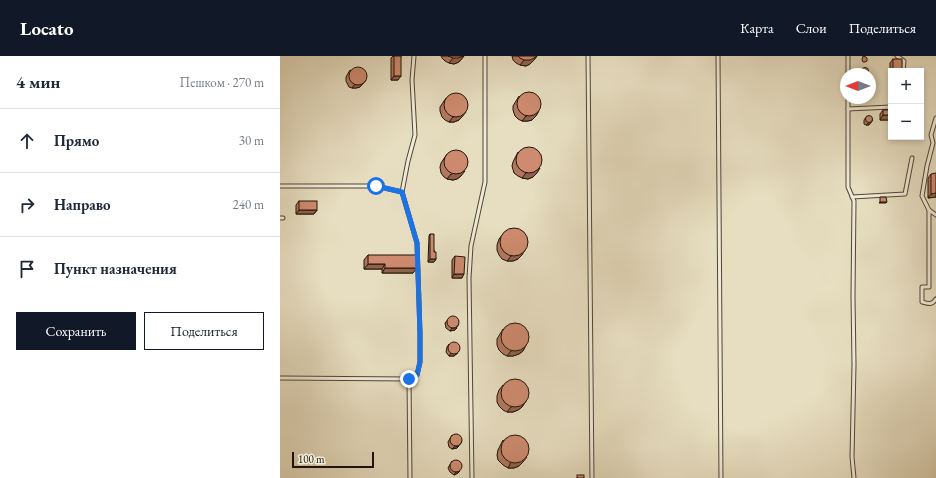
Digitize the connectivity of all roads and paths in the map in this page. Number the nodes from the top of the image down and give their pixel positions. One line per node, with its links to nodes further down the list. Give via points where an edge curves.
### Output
1 (414, 56): 15 (lane, via 412,80 415,135)
2 (485, 56): 23 (lane, via 485,182 471,246 470,278)
3 (588, 56): 24 (lane)
4 (718, 56): 25 (lane)
5 (848, 56): 7 (lane)
6 (898, 56): 8 (lane, via 904,61)
7 (848, 68)
8 (903, 68)
9 (848, 104): 11 (lane)
10 (888, 107): 11 (lane)
11 (848, 109): 16 (lane, via 848,187)
12 (936, 118): 17 (lane, via 922,196)
13 (912, 158): 16 (lane, via 905,194)
14 (280, 186): 15 (lane, via 376,186)
15 (402, 192): 21 (lane, via 417,243 420,362 417,375)
16 (852, 197): 26 (lane)
17 (929, 210): 18 (lane); 19 (lane, via 929,287 922,287 922,302 933,303)
18 (936, 215)
19 (936, 299)
20 (280, 378): 21 (lane)
21 (409, 379): 22 (lane)
22 (410, 478)
23 (472, 478)
24 (592, 478)
25 (721, 478)
26 (854, 478)

